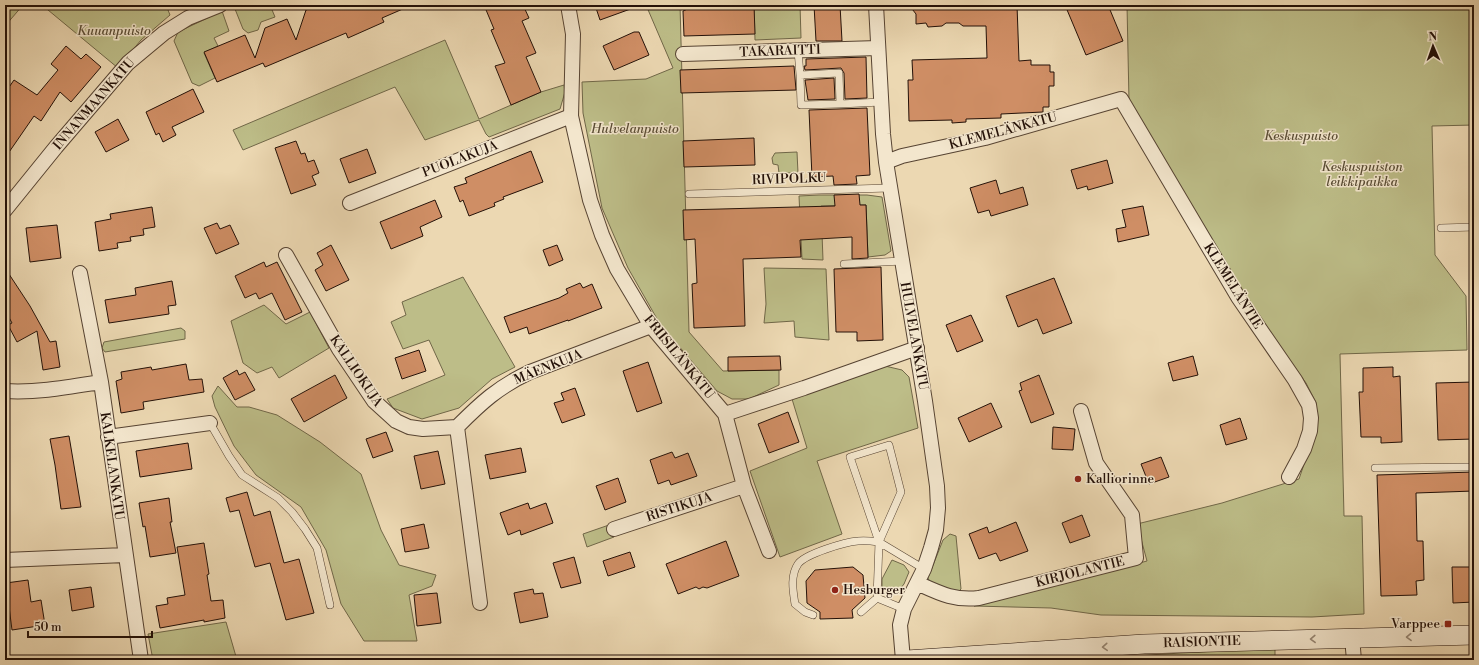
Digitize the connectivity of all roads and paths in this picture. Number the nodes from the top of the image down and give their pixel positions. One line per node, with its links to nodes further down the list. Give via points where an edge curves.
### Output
1 (220, 5): 16 (street, INNANMAANKATU, via 188,18 164,33 128,64)
2 (568, 5): 11 (street, FRIISILÄNKATU, via 573,34)
3 (876, 5): 4 (street, HULVELANKATU)
4 (878, 48): 5 (street, TAKARAITTI); 9 (street, HULVELANKATU)
5 (798, 50): 6 (street, TAKARAITTI); 7 (lane)
6 (683, 54)
7 (800, 75): 10 (lane, via 801,105); 10 (lane, via 839,73)
8 (1121, 99): 12 (street, KLEMELÄNKATU, via 985,138 902,156); 34 (street, KLEMELÄNTIE, via 1238,297 1295,380 1309,405 1310,431)
9 (881, 102): 10 (lane); 12 (street, HULVELANKATU)
10 (840, 104)
11 (571, 116): 15 (street, PUOLAKUJA); 23 (street, FRIISILÄNKATU, via 590,200 602,235 617,269)
12 (886, 162): 13 (street, HULVELANKATU)
13 (889, 188): 14 (lane, RIVIPOLKU); 20 (street, HULVELANKATU)
14 (689, 194)
15 (350, 203)
16 (5, 210)
17 (1474, 227): 18 (lane)
18 (1441, 228)
19 (286, 255): 30 (street, KALLIOKUJA, via 339,349 374,401 396,421 409,427)
20 (902, 261): 21 (lane); 24 (street, HULVELANKATU)
21 (844, 264)
22 (80, 273): 25 (street, KALKELANKATU)
23 (651, 326): 28 (street, FRIISILÄNKATU); 30 (street, MÄENKUJA, via 512,380)
24 (917, 348): 28 (street); 41 (street, HULVELANKATU, via 938,508 932,548)
25 (100, 382): 26 (street, via 44,390); 31 (street, KALKELANKATU)
26 (5, 391)
27 (1081, 411): 42 (street, KIRJOLANTIE, via 1096,463 1132,515 1136,558 965,600)
28 (725, 414): 35 (street)
29 (210, 423): 31 (street); 45 (lane, via 242,475 278,498 305,529 317,548)
30 (456, 427): 44 (street)
31 (108, 437): 39 (street, KALKELANKATU)
32 (1474, 467): 33 (lane)
33 (1375, 468)
34 (1289, 476)
35 (744, 486): 36 (street, RISTIKUJA); 38 (street)
36 (614, 529)
37 (879, 542): 37 (lane, via 901,492 889,445 850,458); 41 (lane); 43 (lane); 48 (lane, via 857,541 816,552 798,564 792,584 795,604)
38 (768, 551)
39 (125, 555): 40 (street); 51 (street, KALKELANKATU)
40 (5, 560)
41 (924, 569): 42 (street, HULVELANKATU)
42 (917, 584): 46 (street, HULVELANKATU)
43 (877, 598): 46 (lane); 47 (lane)
44 (480, 604)
45 (330, 605)
46 (904, 609): 52 (street, HULVELANKATU, via 900,625)
47 (861, 612)
48 (813, 615)
49 (1474, 636): 50 (main road, RAISIONTIE, one-way to 50)
50 (1352, 638): 53 (main road, RAISIONTIE, one-way to 53, via 1144,644); 54 (street)
51 (141, 660)
52 (904, 660)
53 (907, 660)
54 (1354, 660)

